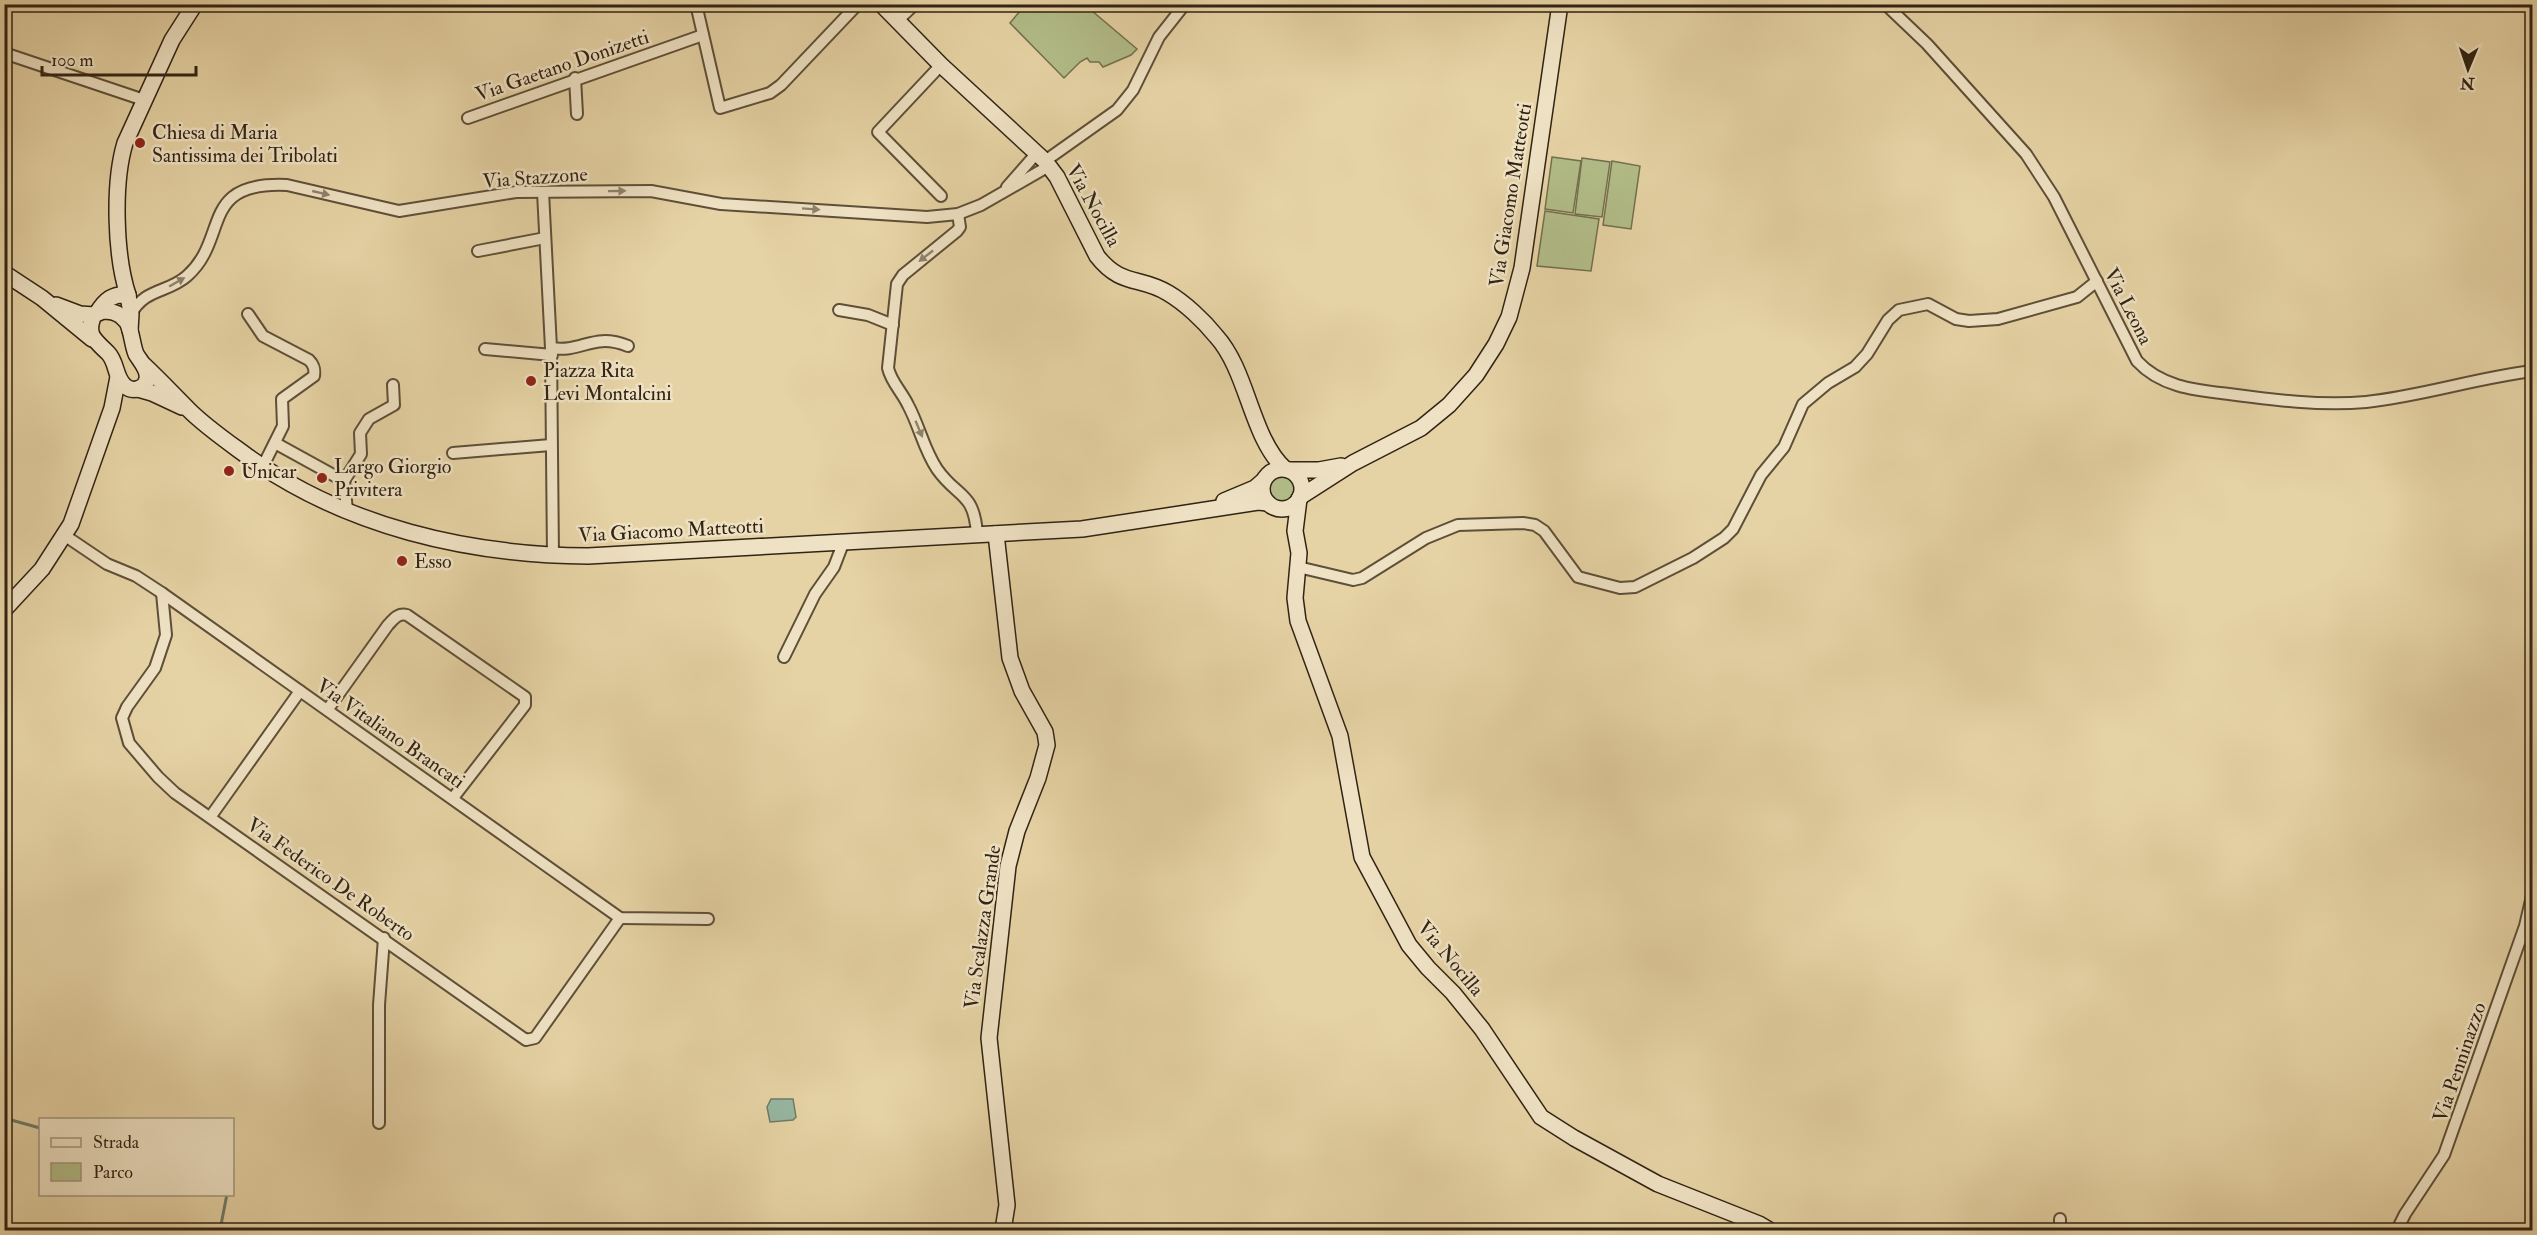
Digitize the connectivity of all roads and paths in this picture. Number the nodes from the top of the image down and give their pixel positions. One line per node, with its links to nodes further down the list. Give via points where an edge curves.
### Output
1 (195, 4): 14 (main road, via 172,40)
2 (696, 4): 10 (street)
3 (858, 4): 10 (street, via 781,86 771,93 720,108)
4 (881, 4): 9 (main road, Via Nocilla)
5 (915, 4): 9 (street)
6 (1185, 4): 17 (street, via 1159,37 1117,110)
7 (1560, 4): 49 (main road, Via Giacomo Matteotti, via 1522,268 1509,317 1476,375 1449,405 1421,428)
8 (1885, 4): 25 (street, Via Leona, via 1927,44 2026,154 2054,197)
9 (897, 21): 12 (main road, Via Nocilla)
10 (703, 35): 13 (street, Via Gaetano Donizetti)
11 (4, 53): 14 (street)
12 (941, 65): 17 (main road, Via Nocilla); 20 (street, via 878,132)
13 (575, 78): 15 (street); 16 (street, Via Gaetano Donizetti)
14 (144, 100): 26 (main road, via 120,160)
15 (577, 114)
16 (468, 117)
17 (1043, 160): 19 (street, Via Stazzone); 19 (street); 48 (main road, Via Nocilla, via 1057,177 1105,266 1120,277 1169,294 1216,335)
18 (543, 192): 21 (street, Via Stazzone, one-way to 21, via 651,191 721,204 927,217); 22 (street); 30 (street, Via Stazzone, one-way to 18, via 143,297 178,283 194,269 222,208 241,192 287,185 399,211 516,192)
19 (1002, 193): 21 (street, Via Stazzone)
20 (941, 196)
21 (958, 214): 32 (street, one-way to 32, via 957,231 899,279)
22 (545, 238): 23 (street); 37 (street)
23 (478, 251)
24 (4, 273): 27 (main road)
25 (2097, 281): 39 (street, Via Leona, via 2136,361 2153,375 2177,386 2270,400 2345,403 2400,397); 64 (street, via 2078,297 1998,319 1956,319 1928,304 1899,310 1855,367 1803,404 1784,447 1761,475 1733,529 1693,558 1635,587 1620,588 1578,577 1544,531 1523,523 1458,525 1426,538 1353,580)
26 (121, 295): 29 (main road, via 102,304); 30 (main road)
27 (42, 298): 29 (main road, via 67,310); 34 (main road)
28 (838, 310): 32 (street, via 868,315)
29 (95, 314): 33 (main road, via 120,314); 34 (main road, via 89,326)
30 (131, 314): 33 (main road)
31 (248, 314): 45 (street, via 263,336 309,360 315,370 314,376 282,399 283,426)
32 (893, 325): 59 (street, one-way to 59, via 889,375 908,404 936,467 972,507)
33 (130, 330): 38 (main road, via 136,354)
34 (92, 339): 40 (main road, via 110,355)
35 (628, 346): 37 (street, via 596,340)
36 (485, 349): 37 (street)
37 (551, 352): 46 (street)
38 (144, 365): 42 (main road, via 147,380); 44 (main road)
39 (2532, 371)
40 (118, 377): 42 (main road); 43 (main road)
41 (393, 385): 53 (street, via 394,405 369,418 360,433 361,454)
42 (135, 389): 43 (main road, via 121,396); 44 (main road)
43 (112, 408): 61 (main road)
44 (190, 411): 50 (main road, Via Giacomo Matteotti)
45 (275, 443): 50 (street); 53 (street)
46 (551, 445): 47 (street); 63 (street)
47 (453, 453)
48 (1272, 455): 51 (main road, Via Nocilla); 52 (main road)
49 (1353, 463): 51 (main road, via 1319,470); 54 (main road)
50 (262, 466): 56 (main road, Via Giacomo Matteotti)
51 (1287, 470): 52 (main road, via 1273,471); 54 (main road, via 1301,484)
52 (1266, 478): 55 (main road, via 1263,496); 57 (main road, via 1237,497)
53 (344, 481): 56 (street)
54 (1299, 498): 55 (main road, via 1286,508); 58 (main road, Via Nocilla)
55 (1272, 505): 57 (main road, via 1258,502); 58 (main road)
56 (347, 510): 63 (main road, Via Giacomo Matteotti, via 408,533 507,552)
57 (1188, 514): 60 (main road, Via Giacomo Matteotti, via 1082,529)
58 (1295, 531): 64 (main road, Via Nocilla)
59 (977, 534): 60 (main road, Via Giacomo Matteotti); 62 (main road, Via Giacomo Matteotti)
60 (996, 534): 78 (main road, Via Scalazza Grande, via 1010,658 1022,691 1045,732 1047,745 1008,866 989,1038 1007,1206)
61 (64, 535): 65 (street, Via Vitaliano Brancati, via 107,564); 66 (main road, via 42,569)
62 (844, 541): 63 (main road, Via Giacomo Matteotti); 67 (street, via 834,567 815,594)
63 (553, 556)
64 (1298, 567): 79 (main road, Via Nocilla, via 1298,621 1340,735 1362,857 1409,945 1482,1029 1541,1117 1658,1184)
65 (162, 593): 68 (street, Via Vitaliano Brancati); 71 (street, Via Federico De Roberto, via 166,635 155,668 122,718 124,730 129,743 158,777)
66 (4, 610)
67 (784, 657)
68 (300, 691): 69 (street, Via Vitaliano Brancati); 71 (street)
69 (328, 709): 70 (street, Via Vitaliano Brancati); 70 (street, via 388,625 402,614 525,697 525,705)
70 (453, 798): 73 (street, Via Vitaliano Brancati)
71 (211, 816): 75 (street, Via Federico De Roberto)
72 (2532, 896): 81 (street, Via Penninazzo, via 2454,1130 2436,1169)
73 (621, 918): 74 (street); 75 (street, Via Federico De Roberto, via 532,1040 526,1040)
74 (708, 919)
75 (384, 938): 76 (street, via 379,1005)
76 (379, 1123)
77 (2060, 1219): 80 (street)
78 (1003, 1230)
79 (1769, 1230)
80 (2060, 1230)
81 (2397, 1230)

